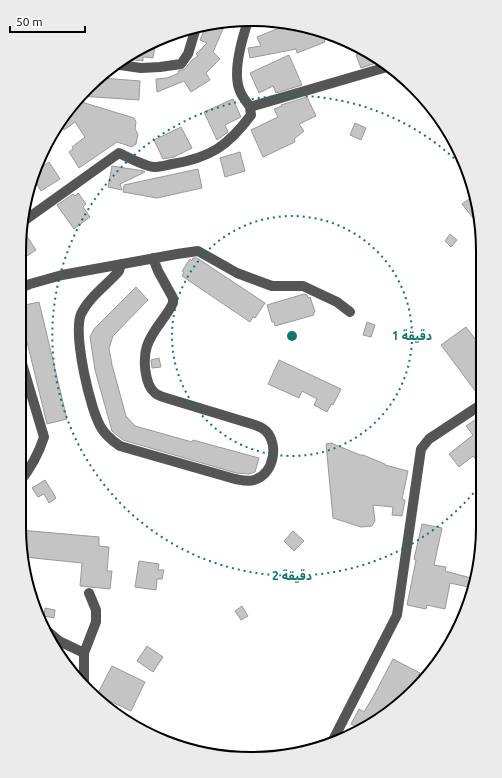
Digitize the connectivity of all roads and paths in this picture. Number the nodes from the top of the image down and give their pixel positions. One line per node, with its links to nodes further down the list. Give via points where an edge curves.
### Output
1 (246, 26): 5 (street, via 240,45 237,70 239,90)
2 (194, 34): 3 (street, via 188,54 181,64 141,68)
3 (124, 66)
4 (381, 68): 5 (street)
5 (250, 107): 6 (street, via 251,115 240,130 228,142 206,156 153,167 119,153)
6 (29, 218)
7 (153, 258): 8 (street); 8 (street, via 173,298 173,303 147,346 145,360 149,385 155,393 163,397 255,424 266,431 273,448 273,458 271,466 254,480 235,479 120,446 102,430 95,417 80,350 79,324 88,303 119,271); 10 (street, via 198,251 237,273 272,286 303,286 337,302)
8 (121, 264): 9 (street, via 62,275)
9 (26, 286)
10 (350, 312)
11 (26, 377): 13 (street, via 44,437)
12 (476, 408): 18 (street, via 429,438 421,450 397,615)
13 (26, 472)
14 (89, 593): 16 (street, via 96,610 96,622)
15 (55, 638): 16 (street)
16 (84, 653): 17 (street)
17 (84, 677)
18 (335, 736)

